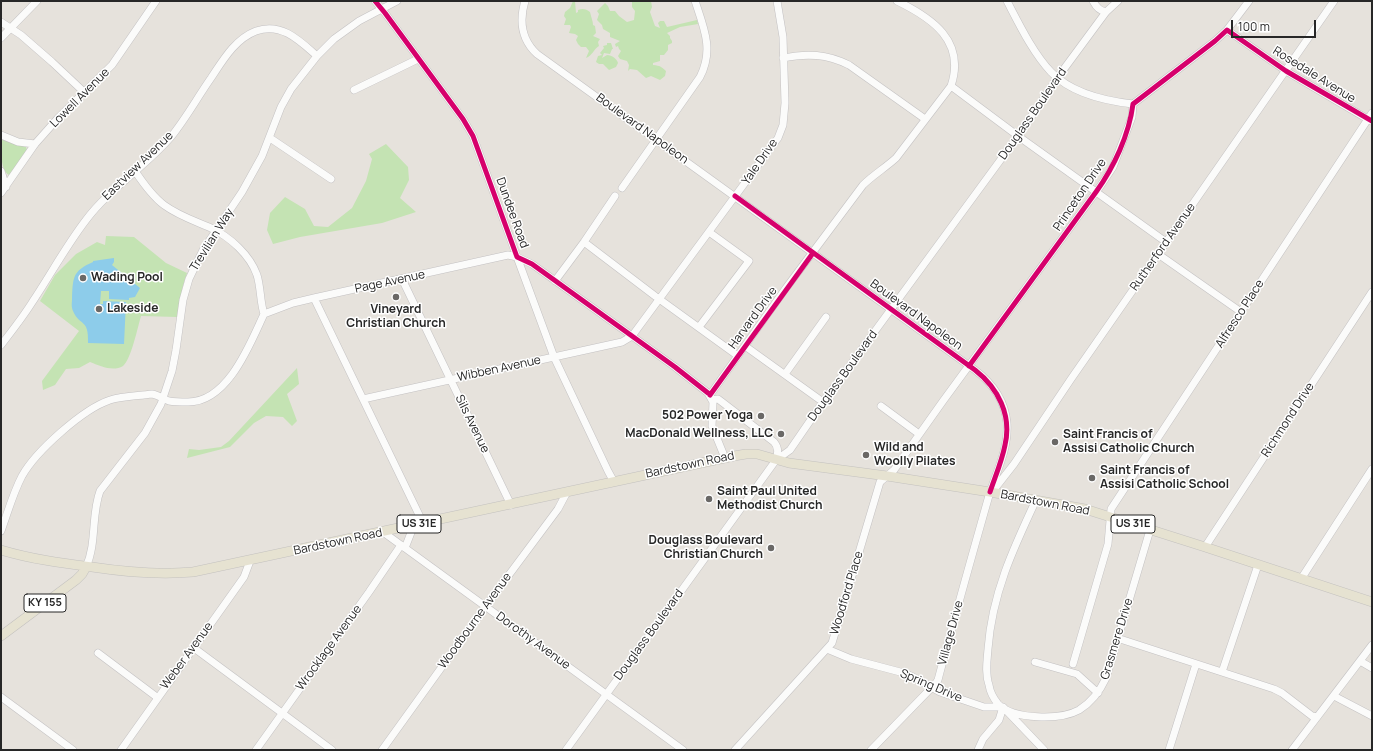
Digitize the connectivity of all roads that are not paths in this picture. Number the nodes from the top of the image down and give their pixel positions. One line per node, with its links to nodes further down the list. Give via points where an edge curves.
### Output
1 (37, 1): 17 (street)
2 (156, 1): 27 (street, Lowell Avenue, via 112,65)
3 (374, 1): 14 (street, Dundee Road)
4 (397, 1): 14 (street, Trevilian Way)
5 (525, 1): 35 (street, Boulevard Napoleon, via 521,16 522,29 533,50)
6 (695, 1): 35 (street, via 707,41 705,66)
7 (777, 1): 21 (street, Yale Drive)
8 (897, 1): 25 (street, Harvard Drive, via 937,26 946,39 955,62 954,77)
9 (1007, 1): 24 (street, via 1032,46 1051,72)
10 (1093, 1): 15 (street, via 1095,6)
11 (1118, 1): 15 (street, Douglass Boulevard)
12 (1249, 1): 18 (street)
13 (1334, 1): 23 (street, Rutherford Avenue)
14 (382, 9): 20 (street, Trevilian Way, via 347,29); 22 (street, Dundee Road)
15 (1106, 12): 24 (street, Douglass Boulevard)
16 (1, 22): 17 (street)
17 (11, 28): 19 (street); 27 (street)
18 (1227, 30): 23 (street, Rosedale Avenue); 28 (street)
19 (1, 38)
20 (317, 56): 34 (street, Trevilian Way, via 281,106); 38 (street, Eastview Avenue, via 296,38 279,30 260,30 245,37 230,51 170,138)
21 (783, 58): 30 (street, via 817,55 840,60); 45 (street, Yale Drive, via 783,125 778,138)
22 (418, 59): 26 (street); 52 (street, Dundee Road, via 473,136)
23 (1286, 70): 31 (street, Rosedale Avenue); 49 (street, Rutherford Avenue)
24 (1058, 77): 28 (street, via 1094,97); 33 (street, Douglass Boulevard)
25 (950, 86): 30 (street, Harvard Drive); 33 (street)
26 (354, 90)
27 (85, 93): 36 (street, Lowell Avenue)
28 (1133, 104): 42 (street, Princeton Drive, via 1132,116 1113,167)
29 (1372, 113): 31 (street, Alfresco Place)
30 (925, 119): 50 (street, Harvard Drive, via 896,158 863,186)
31 (1370, 120): 59 (street, Alfresco Place)
32 (1, 135): 36 (street, via 18,142)
33 (1018, 136): 42 (street); 58 (street, Douglass Boulevard)
34 (270, 138): 39 (street); 46 (street, Trevilian Way, via 242,192)
35 (656, 139): 41 (street); 45 (street, Boulevard Napoleon)
36 (35, 144): 40 (street, Lowell Avenue)
37 (1, 171): 40 (street)
38 (135, 171): 46 (street, via 146,188 165,206); 64 (street, Eastview Avenue, via 86,220 32,303)
39 (331, 179)
40 (6, 187): 43 (street, Lowell Avenue)
41 (622, 188)
42 (1096, 192): 49 (street); 68 (street, Princeton Drive)
43 (1, 194)
44 (615, 196): 48 (street)
45 (735, 196): 47 (street, Yale Drive); 50 (street, Boulevard Napoleon)
46 (216, 231): 60 (street, via 242,251 252,266); 72 (street, Trevilian Way, via 189,279 183,300 172,371)
47 (709, 232): 57 (street, Yale Drive); 62 (street, via 749,261)
48 (584, 242): 54 (street); 57 (street)
49 (1166, 242): 51 (street, Rutherford Avenue)
50 (813, 253): 58 (street, Boulevard Napoleon); 65 (street, Harvard Drive)
51 (1158, 254): 59 (street); 83 (street, Rutherford Avenue, via 1014,464)
52 (517, 257): 53 (street, Page Avenue, via 508,256); 54 (street, Dundee Road, via 532,264); 67 (street)
53 (402, 279): 56 (street, Page Avenue); 70 (street, Sils Avenue)
54 (555, 281): 63 (street, Dundee Road)
55 (1372, 292): 92 (street, Richmond Drive)
56 (314, 298): 60 (street, Page Avenue); 73 (street)
57 (659, 299): 62 (street); 63 (street, Yale Drive)
58 (891, 310): 68 (street, Boulevard Napoleon); 74 (street, Douglass Boulevard)
59 (1241, 312): 86 (street, Alfresco Place, via 1111,509)
60 (264, 314): 72 (street, via 241,362 217,390 194,402 169,401)
61 (826, 317): 69 (street)
62 (699, 327): 66 (street)
63 (632, 336): 67 (street, Wibben Avenue, via 622,342); 71 (street, Dundee Road)
64 (1, 345)
65 (745, 346): 66 (street, Harvard Drive); 69 (street)
66 (738, 356): 71 (street, Harvard Drive)
67 (554, 357): 70 (street, Wibben Avenue); 81 (street)
68 (969, 366): 76 (street, Princeton Drive); 83 (street, Boulevard Napoleon, via 993,387 1006,418 1006,444)
69 (785, 374): 74 (street)
70 (450, 380): 73 (street, Wibben Avenue); 85 (street, Sils Avenue)
71 (710, 396): 77 (street, via 712,426); 78 (street, Dundee Road, via 718,399 774,442 778,450)
72 (163, 398): 89 (street, via 152,394 112,399 89,410 71,424 35,459 23,475); 96 (street, Trevilian Way, via 145,433 100,491 90,558)
73 (363, 399): 87 (street)
74 (823, 402): 78 (street, Douglass Boulevard, via 790,450)
75 (881, 406): 76 (street)
76 (919, 434): 80 (street, Princeton Drive)
77 (724, 458): 78 (main road, Bardstown Road / US 31E, via 746,454 762,455); 81 (main road, Bardstown Road / US 31E)
78 (776, 460): 80 (main road, Bardstown Road / US 31E); 114 (street, Douglass Boulevard)
79 (1372, 469): 97 (street)
80 (887, 476): 83 (main road, Bardstown Road / US 31E); 104 (street, Woodford Place, via 880,482 838,624)
81 (614, 482): 82 (main road, Bardstown Road / US 31E)
82 (567, 492): 85 (main road, Bardstown Road / US 31E); 99 (street, Woodbourne Avenue, via 558,509)
83 (990, 492): 84 (main road, Bardstown Road / US 31E); 112 (street, Village Drive, via 938,680)
84 (1036, 500): 86 (main road, Bardstown Road / US 31E); 118 (street, via 1008,562 997,594 988,640 988,685)
85 (511, 505): 87 (main road, Bardstown Road / US 31E)
86 (1110, 516): 88 (main road, Bardstown Road / US 31E); 108 (street, via 1108,544)
87 (419, 524): 90 (main road, Bardstown Road / US 31E); 91 (street, Wrocklage Avenue)
88 (1150, 530): 92 (main road, Bardstown Road / US 31E); 101 (street, Grasmere Drive)
89 (1, 531)
90 (383, 532): 91 (street, Dorothy Avenue); 94 (main road, Bardstown Road / US 31E)
91 (403, 547): 99 (street, Dorothy Avenue); 119 (street, Wrocklage Avenue)
92 (1205, 547): 95 (main road, Bardstown Road / US 31E)
93 (1, 550): 96 (main road, Bardstown Road / US 31E)
94 (250, 561): 96 (main road, Bardstown Road / US 31E, via 181,573 131,572); 103 (street, Weber Avenue, via 244,577)
95 (1258, 565): 97 (main road, Bardstown Road / US 31E); 111 (street)
96 (86, 567): 100 (main road, KY 155, via 76,580)
97 (1301, 579): 98 (main road, Bardstown Road / US 31E)
98 (1372, 602)
99 (485, 607): 114 (street, Dorothy Avenue); 126 (street, Woodbourne Avenue)
100 (1, 636)
101 (1117, 638): 109 (street); 113 (street, Grasmere Drive, via 1106,678)
102 (1372, 645): 106 (street)
103 (194, 648): 117 (street, Weber Avenue); 119 (street)
104 (827, 649): 112 (street, Spring Drive, via 851,659 913,677); 129 (street, Woodford Place)
105 (98, 653): 117 (street)
106 (1360, 660): 110 (street); 115 (street)
107 (1035, 662): 113 (street, via 1077,674)
108 (1073, 664)
109 (1196, 664): 111 (street); 133 (street)
110 (1372, 668)
111 (1222, 672): 121 (street, via 1282,693 1312,716)
112 (931, 688): 118 (street, Spring Drive, via 984,707); 130 (street, Village Drive)
113 (1098, 693): 118 (street, Grasmere Drive, via 1089,703 1065,716 1024,715)
114 (606, 695): 127 (street, Douglass Boulevard); 128 (street, Dorothy Avenue)
115 (1334, 696): 120 (street); 121 (street)
116 (1, 697): 122 (street)
117 (158, 698): 123 (street, Weber Avenue)
118 (1002, 707): 131 (street, via 999,720 983,739); 132 (street)
119 (282, 714): 124 (street, Wrocklage Avenue); 125 (street)
120 (1372, 716)
121 (1317, 717): 134 (street)
122 (73, 750)
123 (121, 750)
124 (256, 750)
125 (332, 750)
126 (382, 750)
127 (566, 750)
128 (683, 750)
129 (735, 750)
130 (870, 750)
131 (978, 750)
132 (1044, 750)
133 (1168, 750)
134 (1292, 750)

